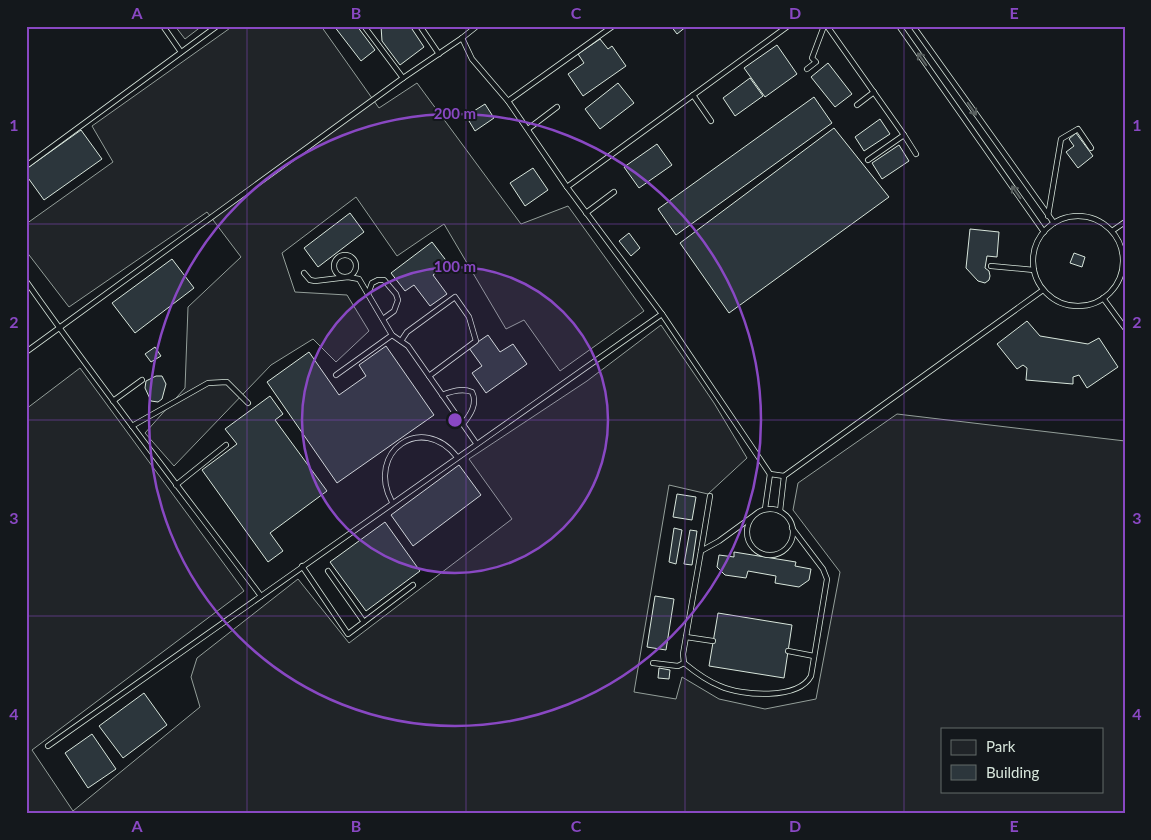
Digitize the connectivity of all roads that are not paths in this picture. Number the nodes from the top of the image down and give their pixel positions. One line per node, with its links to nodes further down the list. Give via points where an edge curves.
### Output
1 (163, 26): 12 (lane)
2 (217, 26): 12 (lane)
3 (420, 26): 13 (lane)
4 (477, 26): 11 (lane)
5 (613, 26): 18 (lane)
6 (788, 26): 17 (lane)
7 (825, 26): 14 (lane, via 812,58 816,62); 16 (lane)
8 (899, 26): 35 (lane, one-way to 8)
9 (913, 26): 31 (lane, one-way to 31)
10 (366, 28): 15 (lane)
11 (462, 38): 13 (lane); 18 (lane, via 472,59)
12 (181, 52): 27 (lane)
13 (439, 54): 15 (lane)
14 (807, 69)
15 (403, 78): 48 (lane)
16 (874, 92): 19 (lane); 23 (lane)
17 (693, 95): 21 (lane); 28 (lane)
18 (508, 102): 22 (lane)
19 (857, 105)
20 (557, 108): 22 (lane)
21 (711, 122)
22 (528, 129): 28 (lane)
23 (904, 135): 25 (lane); 26 (lane)
24 (1091, 148): 31 (lane, via 1078,129 1062,139)
25 (916, 154)
26 (868, 160)
27 (26, 166)
28 (567, 187): 30 (lane)
29 (614, 192): 30 (lane)
30 (586, 213): 46 (lane)
31 (1048, 216): 33 (lane)
32 (1125, 222): 34 (lane)
33 (1054, 223): 34 (lane, via 1079,216 1092,218); 35 (lane)
34 (1112, 231): 37 (lane)
35 (1044, 232): 39 (lane, via 1036,243)
36 (1125, 238): 37 (lane)
37 (1119, 242): 45 (lane, via 1123,260 1121,275)
38 (991, 266): 39 (lane)
39 (1034, 270): 43 (lane)
40 (304, 273): 41 (lane, via 315,282)
41 (348, 277): 41 (lane, via 340,277 334,268 340,256 348,255 355,262 354,273); 44 (lane, via 359,278)
42 (26, 281): 48 (lane)
43 (1043, 290): 45 (lane, via 1053,299 1078,306); 65 (lane)
44 (368, 294): 47 (lane); 47 (lane, via 372,283 378,280 384,280 396,294 398,300 394,311)
45 (1103, 298): 49 (lane)
46 (662, 314): 61 (lane); 64 (lane)
47 (383, 319): 50 (lane)
48 (59, 328): 52 (lane); 57 (lane)
49 (1125, 328)
50 (392, 336): 51 (lane); 53 (lane)
51 (401, 341): 54 (lane); 54 (lane, via 407,332 455,297 468,317 476,340)
52 (26, 352)
53 (336, 375)
54 (429, 376): 56 (lane)
55 (142, 380): 57 (lane)
56 (442, 394): 59 (lane); 59 (lane, via 458,390 472,392 473,408)
57 (113, 401): 60 (lane)
58 (248, 402): 60 (lane, via 226,382 208,383)
59 (463, 424): 61 (lane)
60 (132, 426): 66 (lane)
61 (476, 443): 63 (lane)
62 (226, 444): 66 (lane)
63 (457, 457): 68 (lane); 68 (lane, via 447,446 432,438 415,438 402,444 389,457 386,467 385,486)
64 (770, 474): 65 (lane); 69 (lane)
65 (784, 476): 70 (lane)
66 (176, 485): 77 (lane)
67 (710, 496): 73 (lane)
68 (392, 502): 74 (lane)
69 (765, 509): 70 (lane); 71 (lane)
70 (780, 511): 72 (lane)
71 (752, 517): 72 (lane, via 748,523 748,538 756,551 763,554 778,553 784,549 792,536); 73 (lane)
72 (792, 528): 82 (lane, via 823,568 827,579)
73 (701, 551): 79 (lane)
74 (302, 566): 77 (lane); 78 (lane, via 348,634)
75 (328, 572): 78 (lane)
76 (413, 585): 78 (lane)
77 (261, 596): 85 (lane)
78 (364, 622)
79 (686, 637): 80 (lane); 84 (lane)
80 (713, 641)
81 (788, 651): 82 (lane)
82 (814, 656): 84 (lane, via 811,676 804,685 772,694 736,691 720,686)
83 (653, 663): 84 (lane, via 678,666)
84 (684, 663)
85 (48, 746)

